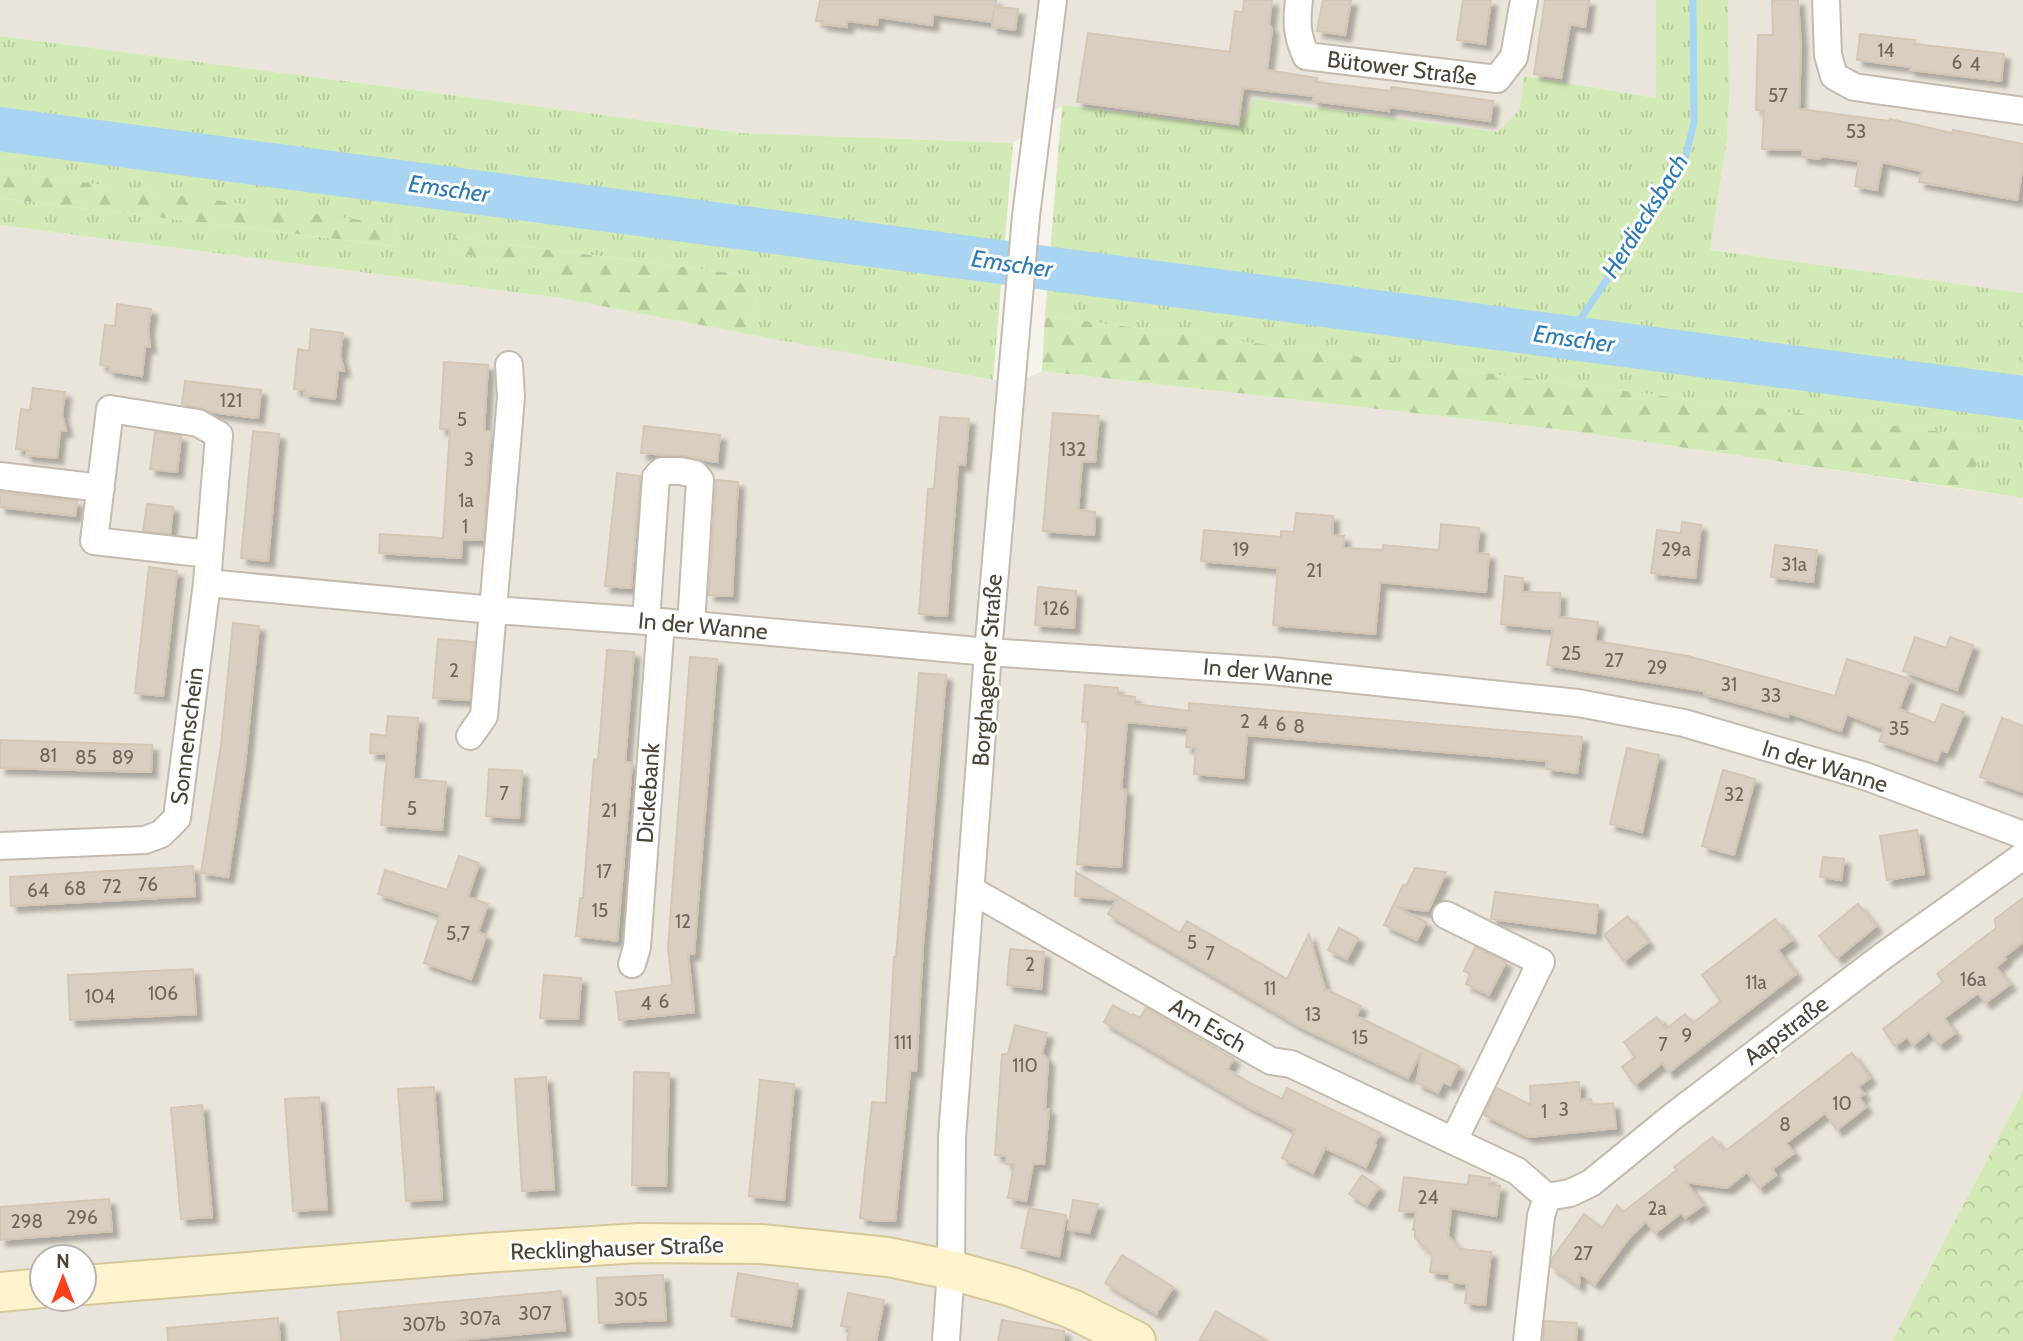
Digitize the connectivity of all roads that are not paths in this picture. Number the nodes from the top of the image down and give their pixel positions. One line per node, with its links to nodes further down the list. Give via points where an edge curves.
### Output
1 (1053, 0): 14 (street, Borghagener Straße, via 1026,216)
2 (1299, 0): 3 (street, Bütower Straße, via 1298,37 1306,56 1497,79 1514,57)
3 (1524, 0)
4 (1826, 0): 5 (street, via 1828,55 1834,76 1854,87)
5 (2023, 111)
6 (509, 365): 11 (street, via 511,397)
7 (0, 476): 8 (street)
8 (101, 488): 9 (street, Sonnenschein, via 94,541); 9 (street, Sonnenschein, via 110,409 198,423 219,435)
9 (209, 554): 10 (street, Sonnenschein)
10 (207, 583): 11 (street, In der Wanne); 17 (street, Sonnenschein, via 177,818 161,834 145,840)
11 (493, 610): 12 (street, In der Wanne); 15 (street, via 484,716)
12 (653, 621): 13 (street, In der Wanne); 13 (street, Dickebank, via 656,478 662,471 680,471 700,480); 21 (street, Dickebank, via 637,947)
13 (691, 625): 14 (street, In der Wanne)
14 (988, 652): 16 (street, In der Wanne, via 1272,671 1578,703 1684,723 1865,776); 19 (street, Borghagener Straße)
15 (470, 737)
16 (2023, 835)
17 (0, 846)
18 (2023, 856): 23 (street, Aapstraße, via 1861,973 1591,1183)
19 (971, 890): 22 (street, Am Esch, via 1271,1060 1291,1064); 24 (street, Borghagener Straße, via 952,1137)
20 (1446, 915): 22 (street, via 1541,962)
21 (632, 964)
22 (1454, 1140): 23 (street, Am Esch, via 1517,1171)
23 (1546, 1198): 30 (street)
24 (951, 1270): 25 (street, Recklinghauser Straße, via 888,1256 761,1244 639,1243); 28 (street, Borghagener Straße); 29 (street, Recklinghauser Straße, via 1072,1309)
25 (98, 1284)
26 (28, 1290): 27 (street)
27 (0, 1292)
28 (946, 1341)
29 (1136, 1341)
30 (1527, 1341)

